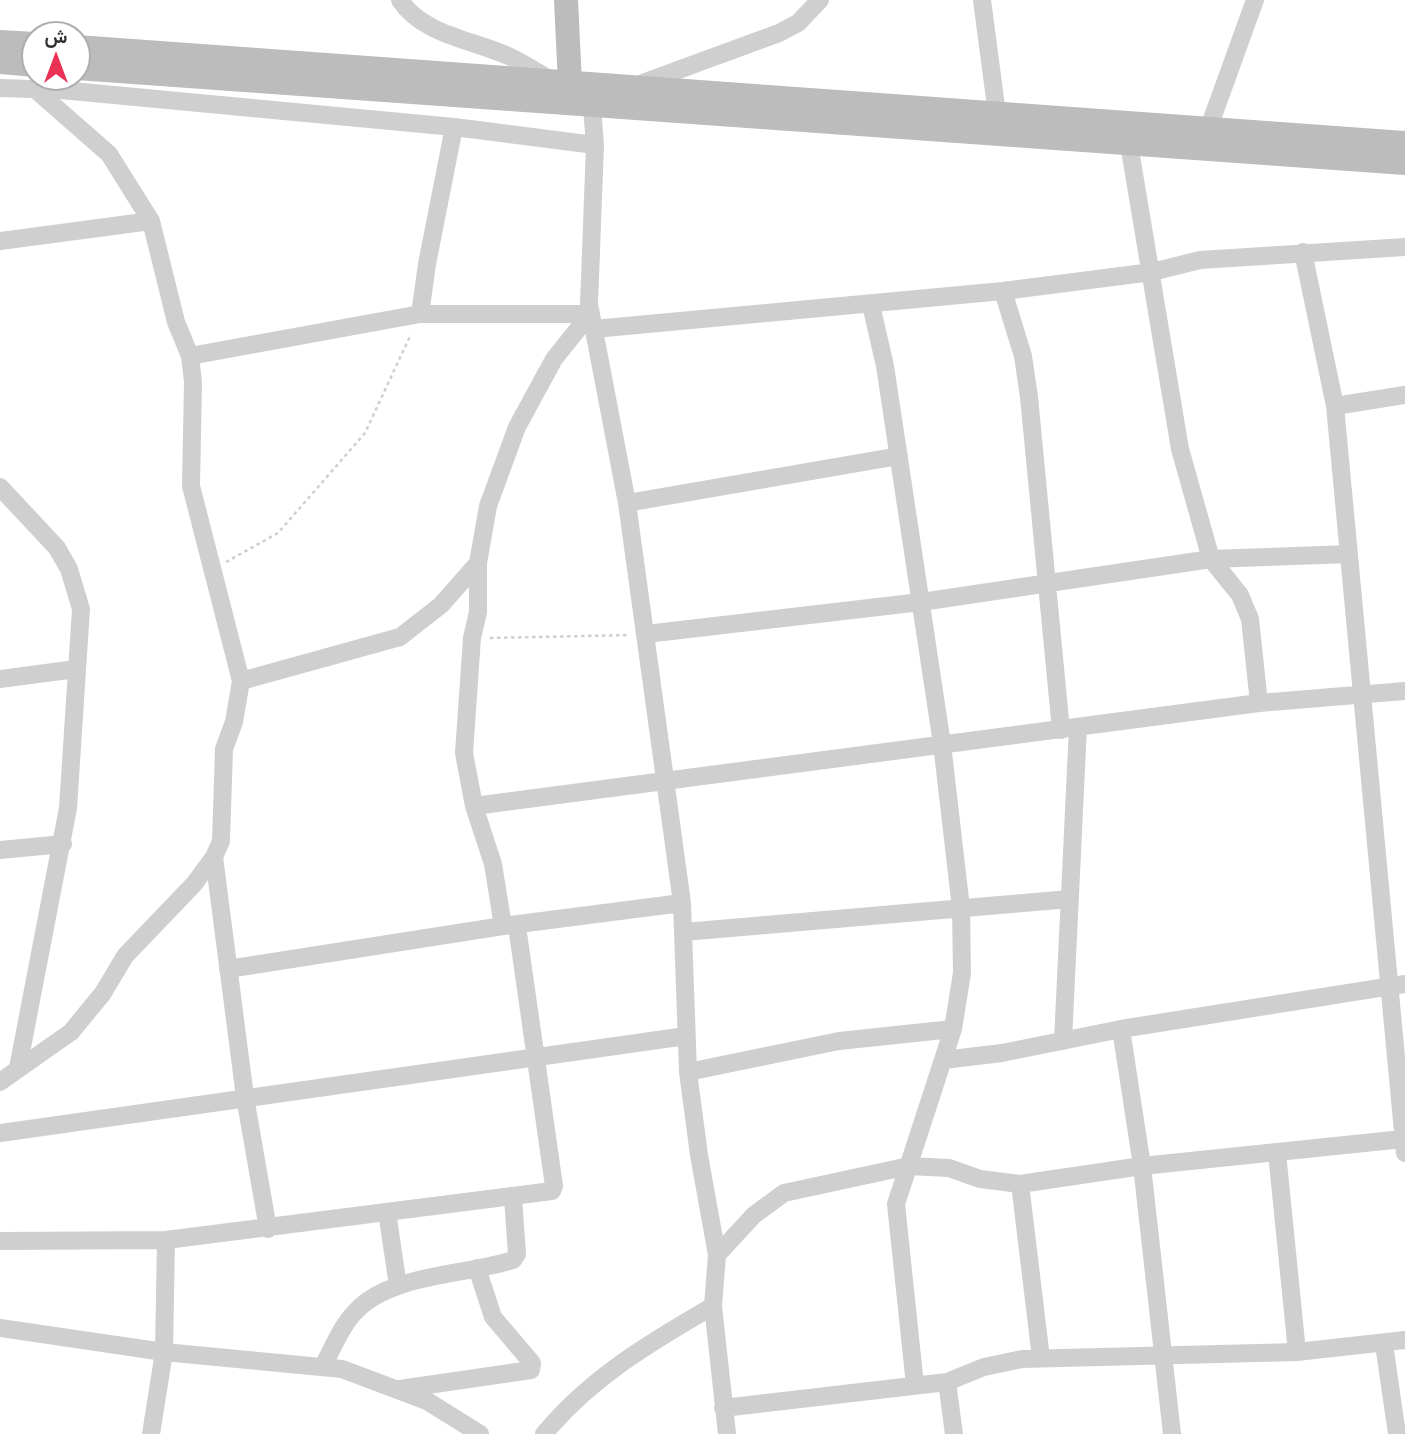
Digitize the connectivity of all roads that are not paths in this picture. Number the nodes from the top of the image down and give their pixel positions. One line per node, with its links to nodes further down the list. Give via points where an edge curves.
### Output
1 (400, 0): 14 (street, via 407,10 464,43 506,55)
2 (566, 0): 14 (street)
3 (820, 0): 12 (street, via 798,23 779,33)
4 (982, 0): 18 (street)
5 (1255, 0): 20 (street)
6 (0, 42): 7 (street)
7 (21, 43)
8 (91, 48): 14 (street)
9 (0, 62): 10 (street)
10 (21, 64)
11 (91, 69): 14 (street)
12 (630, 87): 14 (street); 18 (street)
13 (0, 88): 15 (street)
14 (577, 89): 22 (street); 23 (street)
15 (21, 90)
16 (37, 91): 26 (street, via 109,154)
17 (72, 91): 19 (street)
18 (997, 114): 20 (street)
19 (454, 127): 23 (street); 33 (street)
20 (1208, 130): 24 (street)
21 (1405, 143): 24 (street)
22 (1129, 144): 24 (street); 30 (street)
23 (595, 145): 34 (street)
24 (1280, 145): 25 (street)
25 (1405, 163)
26 (151, 220): 27 (street); 35 (street, via 176,322)
27 (0, 241)
28 (1405, 247): 29 (street)
29 (1303, 253): 30 (street, via 1199,260); 37 (street)
30 (1152, 272): 31 (street); 42 (street, via 1180,449)
31 (1003, 291): 32 (street); 44 (street, via 1023,356)
32 (872, 305): 34 (street); 38 (street)
33 (420, 314): 34 (street); 35 (street)
34 (592, 321): 40 (street); 43 (street, via 554,359 517,426 488,506)
35 (190, 356): 49 (street, via 191,486)
36 (1405, 395): 37 (street)
37 (1335, 406): 41 (street)
38 (899, 456): 40 (street); 45 (street)
39 (3, 495): 47 (street, via 44,531 74,581 80,609)
40 (627, 503): 46 (street)
41 (1349, 554): 42 (street); 51 (street)
42 (1210, 559): 44 (street); 52 (street, via 1240,595 1250,619)
43 (478, 563): 49 (street, via 441,605 400,637); 56 (street, via 478,612 464,753)
44 (1047, 584): 45 (street); 53 (street)
45 (921, 602): 46 (street); 54 (street)
46 (646, 634): 55 (street)
47 (76, 669): 48 (street); 57 (street)
48 (0, 679)
49 (241, 681): 59 (street, via 225,749 221,841)
50 (1405, 691): 51 (street)
51 (1359, 695): 52 (street); 66 (street)
52 (1259, 703): 53 (street)
53 (1069, 729): 54 (street); 60 (street)
54 (942, 744): 55 (street); 62 (street)
55 (663, 780): 56 (street); 61 (street)
56 (474, 806): 63 (street)
57 (63, 844): 58 (street); 73 (street)
58 (0, 850)
59 (214, 858): 65 (street); 73 (street, via 125,956 71,1032)
60 (1070, 899): 62 (street); 70 (street)
61 (681, 903): 63 (street); 64 (street)
62 (961, 908): 64 (street); 68 (street, via 962,972)
63 (510, 926): 65 (street); 71 (street)
64 (684, 932): 69 (street)
65 (228, 969): 76 (street)
66 (1396, 985): 67 (street); 77 (street)
67 (1121, 1029): 70 (street); 82 (street)
68 (953, 1030): 72 (street); 74 (street, via 839,1041)
69 (686, 1036): 71 (street); 74 (street)
70 (1063, 1041): 72 (street)
71 (537, 1058): 76 (street); 84 (street, via 554,1186 546,1194)
72 (943, 1060): 81 (street)
73 (18, 1068): 75 (street)
74 (688, 1072): 89 (street)
75 (0, 1082)
76 (245, 1097): 78 (street); 86 (street)
77 (1403, 1113): 79 (street)
78 (0, 1133)
79 (1404, 1146): 80 (street)
80 (1278, 1153): 82 (street); 97 (street)
81 (909, 1166): 83 (street, via 949,1168 980,1179); 89 (street, via 784,1193 754,1215); 102 (street, via 895,1204)
82 (1142, 1166): 83 (street); 98 (street)
83 (1020, 1184): 99 (street)
84 (513, 1198): 85 (street); 90 (street, via 517,1254 513,1260)
85 (387, 1212): 86 (street); 91 (street)
86 (268, 1228): 87 (street)
87 (166, 1240): 88 (street); 96 (street)
88 (0, 1241)
89 (717, 1255): 92 (street)
90 (477, 1268): 91 (street); 103 (street, via 494,1317 523,1349 531,1370)
91 (398, 1286): 100 (street, via 354,1312)
92 (713, 1306): 104 (street); 107 (street, via 615,1366)
93 (0, 1328): 96 (street)
94 (1405, 1340): 95 (street)
95 (1384, 1345): 97 (street); 111 (street)
96 (164, 1352): 100 (street); 105 (street)
97 (1297, 1352): 98 (street)
98 (1164, 1353): 99 (street); 110 (street)
99 (1041, 1358): 101 (street, via 984,1367)
100 (323, 1366): 103 (street)
101 (947, 1382): 102 (street); 109 (street)
102 (915, 1385): 104 (street)
103 (397, 1390): 106 (street, via 427,1401)
104 (723, 1408): 108 (street)
105 (151, 1434)
106 (480, 1434)
107 (544, 1434)
108 (727, 1434)
109 (954, 1434)
110 (1172, 1434)
111 (1397, 1434)

